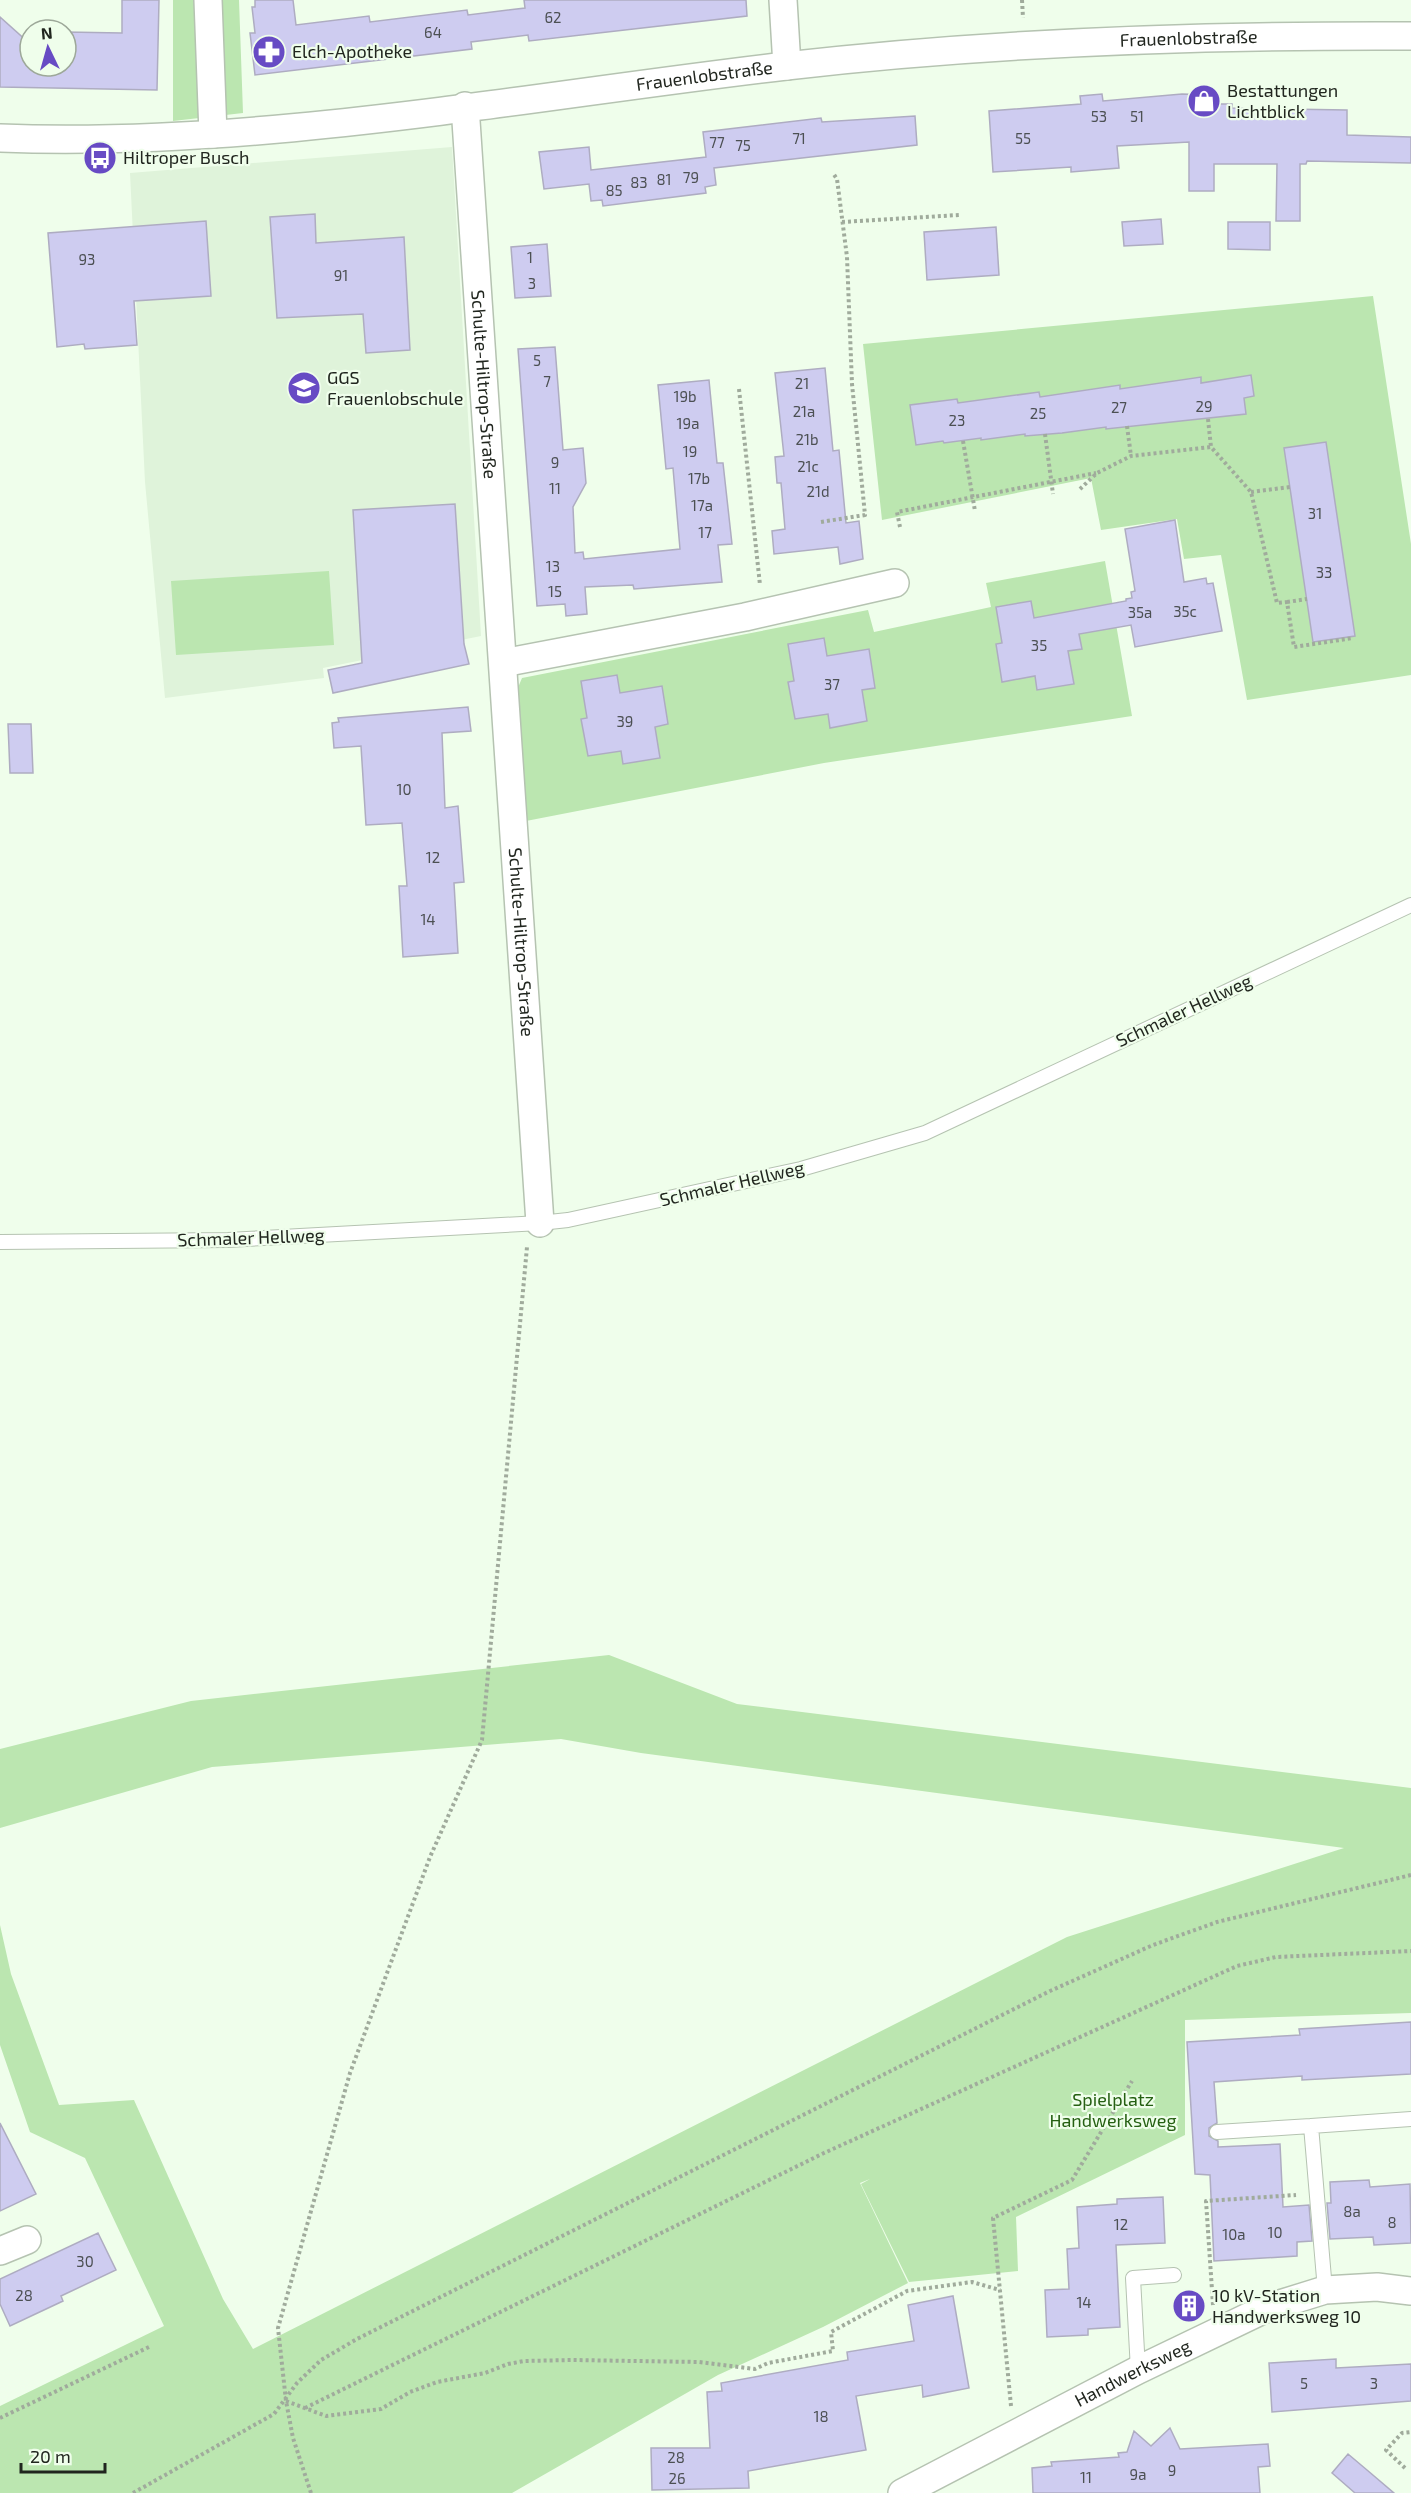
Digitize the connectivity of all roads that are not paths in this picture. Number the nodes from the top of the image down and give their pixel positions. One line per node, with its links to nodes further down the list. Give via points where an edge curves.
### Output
1 (208, 0): 6 (street)
2 (783, 0): 4 (street)
3 (1411, 36): 4 (street, Frauenlobstraße, via 1024,46)
4 (787, 66): 5 (street, Frauenlobstraße)
5 (465, 106): 6 (street, Frauenlobstraße); 9 (street, Schulte-Hiltrop-Straße)
6 (213, 134): 7 (street, Frauenlobstraße, via 92,140)
7 (0, 138)
8 (895, 583): 9 (street, via 745,617)
9 (503, 663): 11 (street, Schulte-Hiltrop-Straße)
10 (1411, 905): 11 (lane, Schmaler Hellweg, via 926,1133 801,1169)
11 (540, 1223): 12 (lane, Schmaler Hellweg, via 228,1240)
12 (0, 1242)
13 (1411, 2119): 14 (lane)
14 (1311, 2126): 15 (lane); 19 (lane)
15 (1217, 2132)
16 (27, 2240): 17 (street)
17 (0, 2251)
18 (1174, 2275): 21 (lane, via 1133,2278)
19 (1325, 2290): 20 (street, Handwerksweg, via 1377,2287); 21 (street, Handwerksweg, via 1267,2308)
20 (1411, 2291)
21 (1138, 2370): 22 (street, Handwerksweg)
22 (902, 2493)

